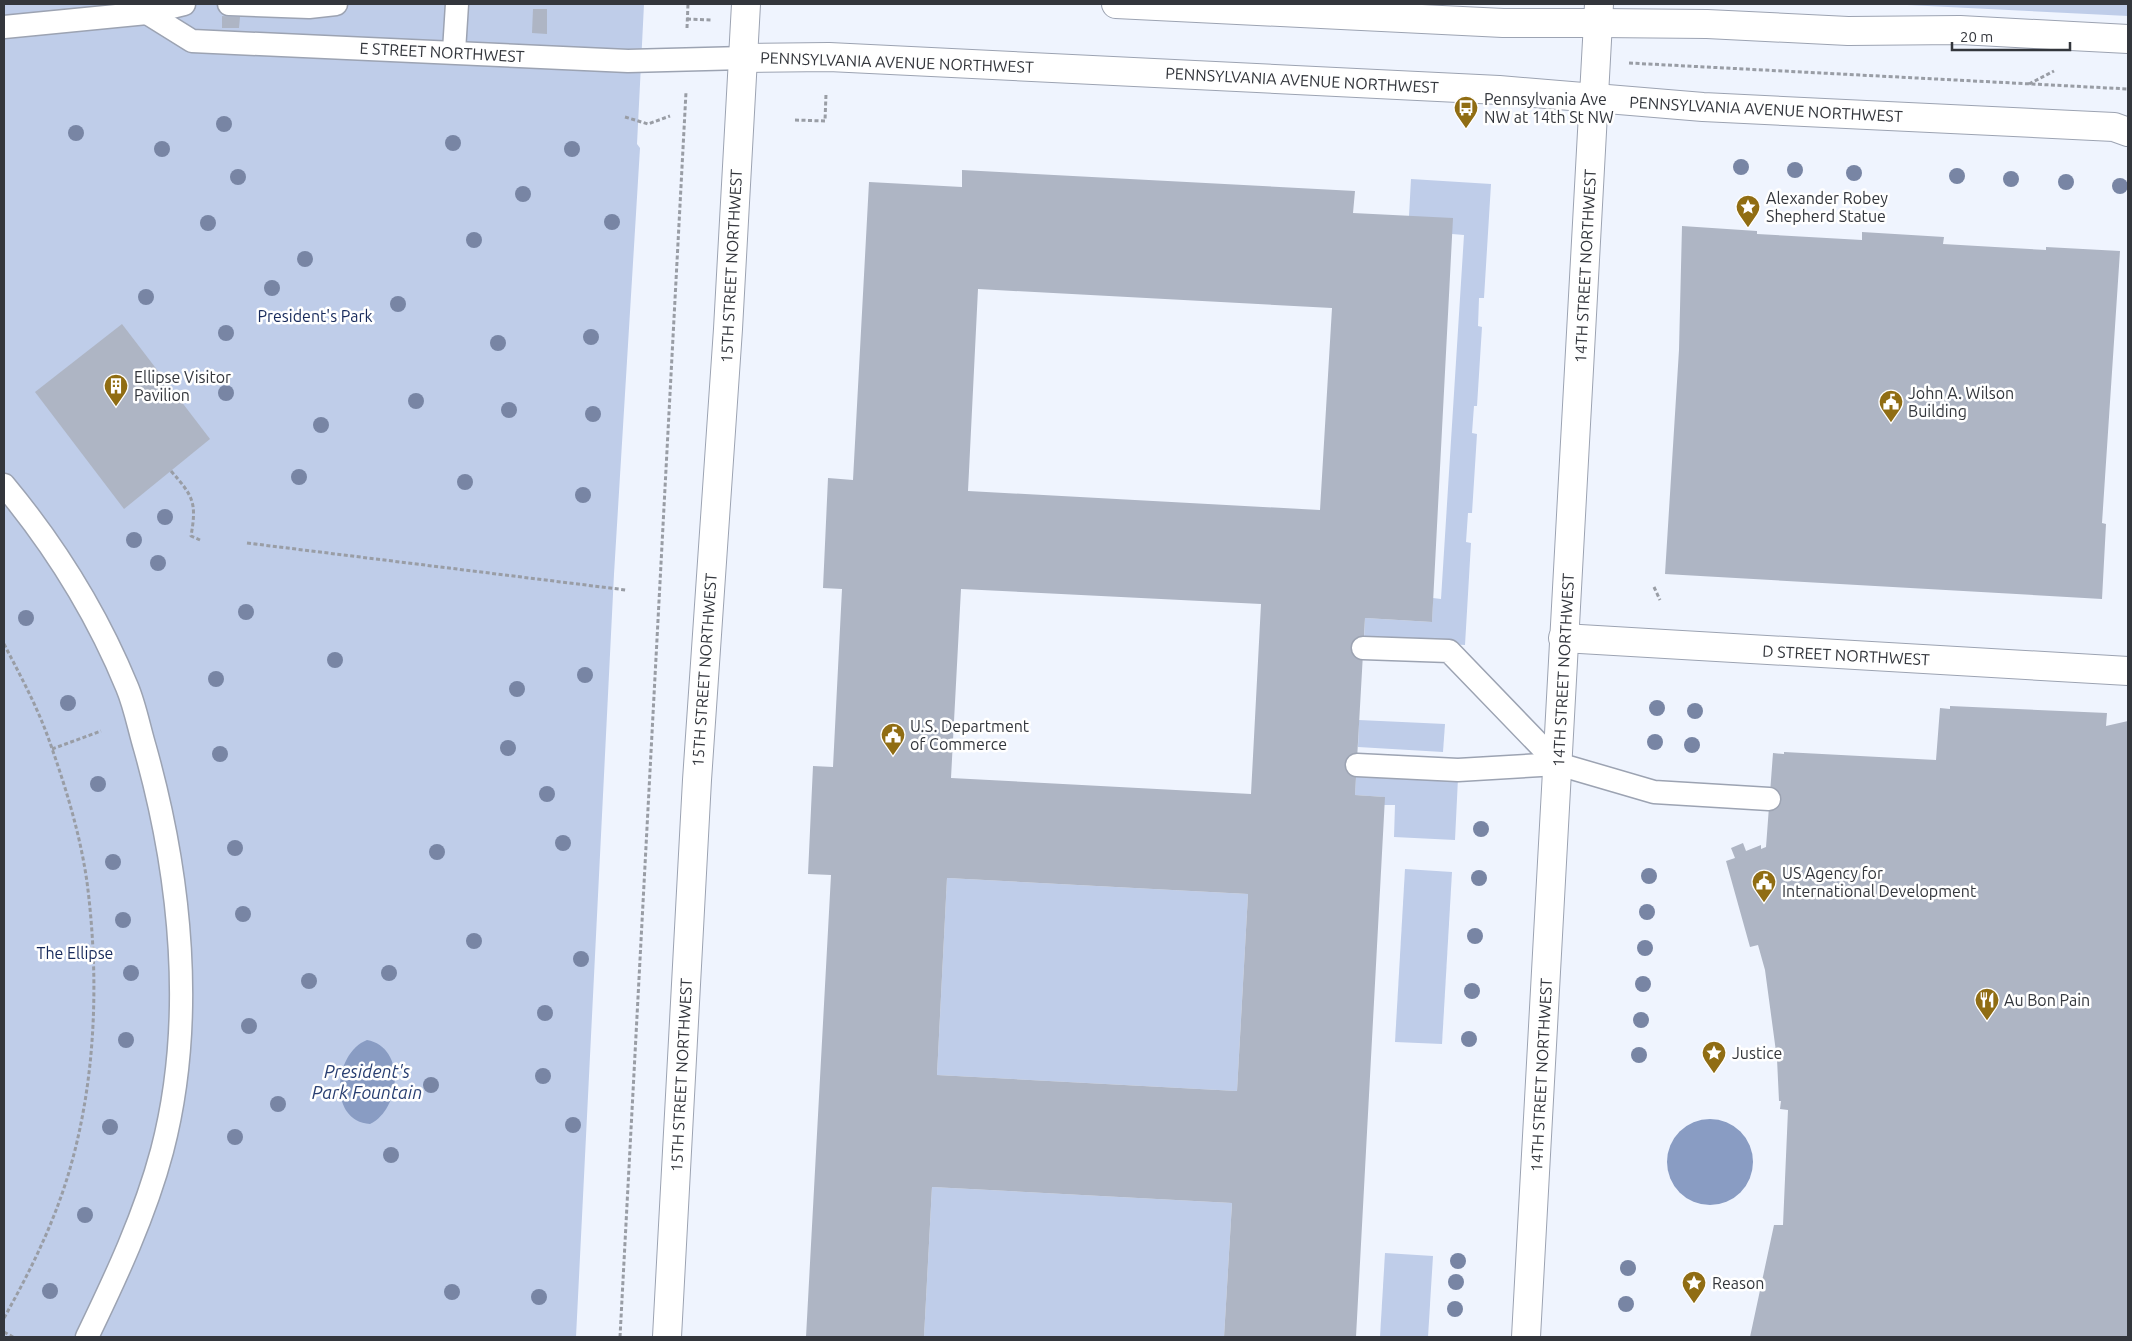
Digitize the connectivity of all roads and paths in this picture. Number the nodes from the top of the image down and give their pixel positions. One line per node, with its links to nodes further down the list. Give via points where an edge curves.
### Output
1 (184, 4): 7 (lane)
2 (229, 4): 3 (lane, via 308,7)
3 (336, 4)
4 (457, 4): 11 (lane)
5 (746, 4): 12 (main road, 15TH STREET NORTHWEST)
6 (1116, 4): 8 (main road, via 1503,24)
7 (147, 13): 9 (lane); 11 (lane, E STREET NORTHWEST, via 192,41)
8 (1599, 13): 10 (main road, via 1707,24 1848,31 1960,30); 16 (main road, 14TH STREET NORTHWEST)
9 (15, 18)
10 (2128, 39)
11 (454, 52): 12 (lane, E STREET NORTHWEST, via 628,61)
12 (744, 58): 16 (main road, PENNSYLVANIA AVENUE NORTHWEST, via 829,57 1499,90); 43 (main road, 15TH STREET NORTHWEST, via 728,339 696,780)
13 (2028, 84): 14 (path)
14 (2128, 89)
15 (826, 94): 19 (path, via 825,121)
16 (1595, 98): 20 (main road, PENNSYLVANIA AVENUE NORTHWEST, via 1723,108 2114,127); 29 (main road, 14TH STREET NORTHWEST)
17 (670, 116): 18 (path, via 648,124)
18 (625, 117)
19 (795, 120)
20 (2128, 132)
21 (683, 143): 42 (path)
22 (171, 471): 24 (path, via 191,494 194,516 191,536)
23 (4, 484): 41 (lane, via 72,580 110,649 128,690 156,788 173,883 180,1021 174,1090 162,1150 140,1215)
24 (200, 540)
25 (247, 543): 27 (path)
26 (1654, 587): 28 (path)
27 (626, 590)
28 (1660, 600)
29 (1563, 638): 32 (main road, D STREET NORTHWEST); 35 (main road, 14TH STREET NORTHWEST)
30 (4, 644): 34 (path, via 31,697)
31 (1363, 648): 35 (lane, via 1450,651)
32 (2128, 671)
33 (100, 731): 34 (path)
34 (52, 749): 38 (path, via 78,837 86,880 94,968 91,1042 84,1101 63,1190 36,1255)
35 (1558, 764): 36 (lane, via 1458,770); 37 (lane, via 1654,792); 44 (main road, 14TH STREET NORTHWEST)
36 (1357, 765)
37 (1768, 799)
38 (4, 1318)
39 (4, 1332): 40 (path)
40 (13, 1337)
41 (87, 1337)
42 (620, 1337)
43 (667, 1337)
44 (1526, 1337)

